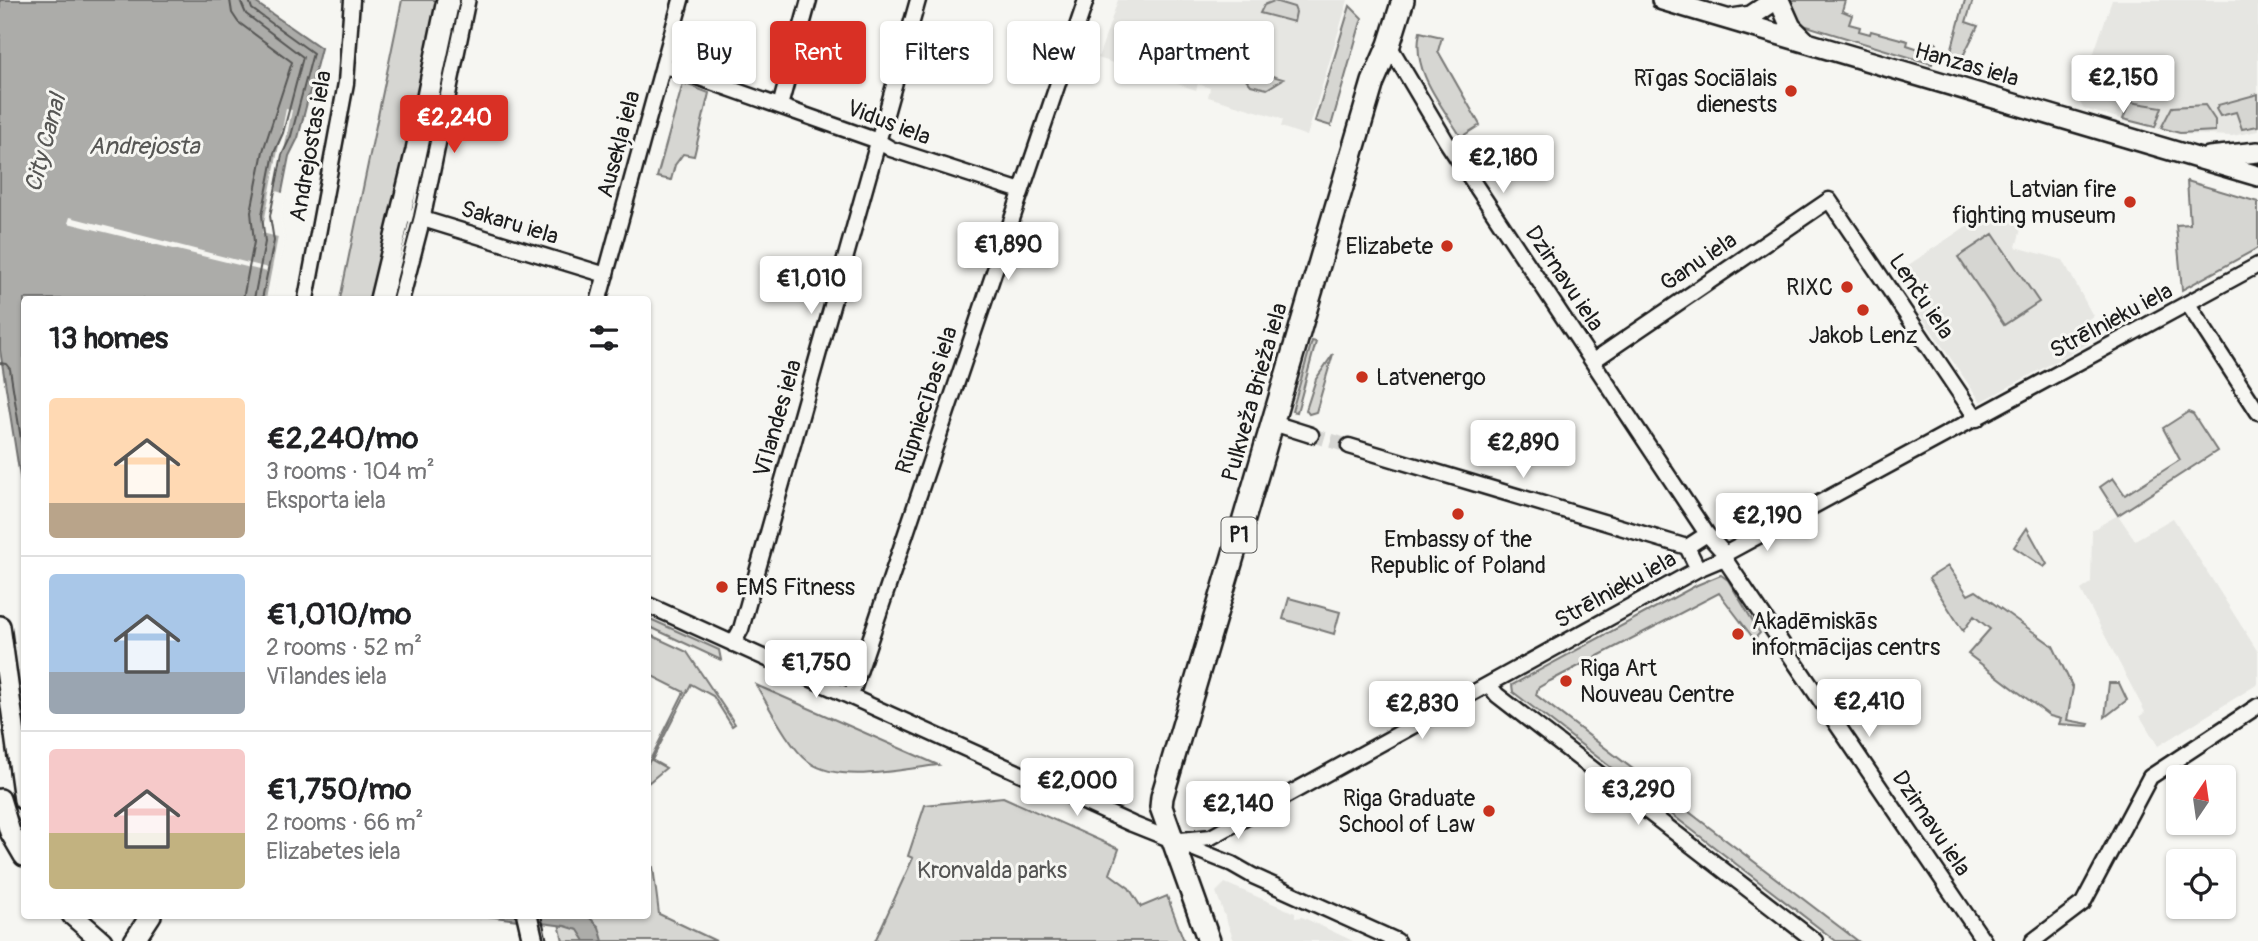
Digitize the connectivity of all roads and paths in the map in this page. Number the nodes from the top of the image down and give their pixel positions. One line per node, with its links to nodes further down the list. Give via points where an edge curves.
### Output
1 (352, 0): 25 (street, Andrejostas iela, via 346,83)
2 (447, 0): 22 (main road)
3 (466, 0): 22 (main road)
4 (681, 0): 14 (street, Ausekļa iela)
5 (808, 0): 15 (street)
6 (918, 0): 16 (street, Vīlandes iela)
7 (1086, 0): 20 (street, Rūpniecības iela)
8 (1403, 0): 13 (main road, Pulkveža Brieža iela / P1)
9 (1662, 0): 11 (main road, Hanzas iela)
10 (1777, 0): 11 (main road, via 1751,16); 12 (main road, via 1791,27)
11 (1728, 19): 12 (main road, Hanzas iela)
12 (1806, 42): 18 (main road, Hanzas iela)
13 (1389, 45): 30 (street, Dzirnavu iela, via 1446,141); 33 (main road, Pulkveža Brieža iela / P1, via 1373,82)
14 (663, 65): 15 (street, Vidus iela); 24 (street, Ausekļa iela)
15 (780, 106): 16 (street, Vidus iela)
16 (878, 141): 20 (street, Vidus iela); 42 (street, Vīlandes iela, via 741,629)
17 (2258, 152): 18 (main road)
18 (2194, 156): 19 (main road, Hanzas iela)
19 (2258, 176)
20 (1021, 191): 44 (street, Rūpniecības iela)
21 (1829, 200): 30 (street, Ganu iela); 32 (street, Lenču iela)
22 (411, 215): 24 (street, Sakaru iela); 26 (main road); 27 (main road)
23 (2258, 265): 29 (street, Strēlnieku iela)
24 (606, 275): 28 (street, Ausekļa iela)
25 (307, 296)
26 (381, 296)
27 (399, 296)
28 (600, 296)
29 (2188, 304): 31 (street); 32 (street, Strēlnieku iela)
30 (1593, 361): 36 (street, Dzirnavu iela)
31 (2258, 412)
32 (1977, 419): 38 (street, Strēlnieku iela)
33 (1273, 423): 34 (street); 48 (main road, Pulkveža Brieža iela / P1, via 1162,797)
34 (1311, 435)
35 (1349, 446): 37 (street)
36 (1707, 534): 37 (street); 38 (street, Dzirnavu iela)
37 (1687, 547): 39 (street)
38 (1725, 556): 39 (street, Strēlnieku iela); 57 (street, Dzirnavu iela)
39 (1698, 569): 43 (street, Strēlnieku iela)
40 (651, 607): 42 (street)
41 (0, 626): 46 (main road)
42 (733, 644): 44 (street)
43 (1489, 685): 48 (street, Strēlnieku iela, via 1211,837); 56 (street)
44 (851, 696): 48 (street)
45 (2258, 706): 58 (street, via 2150,777 2083,903)
46 (21, 778)
47 (0, 799): 49 (main road)
48 (1173, 841): 54 (main road, P1); 55 (street)
49 (21, 851)
50 (77, 919): 52 (main road)
51 (148, 919): 53 (main road)
52 (102, 941)
53 (134, 941)
54 (1209, 941)
55 (1397, 941)
56 (1815, 941)
57 (1984, 941)
58 (2033, 941)

